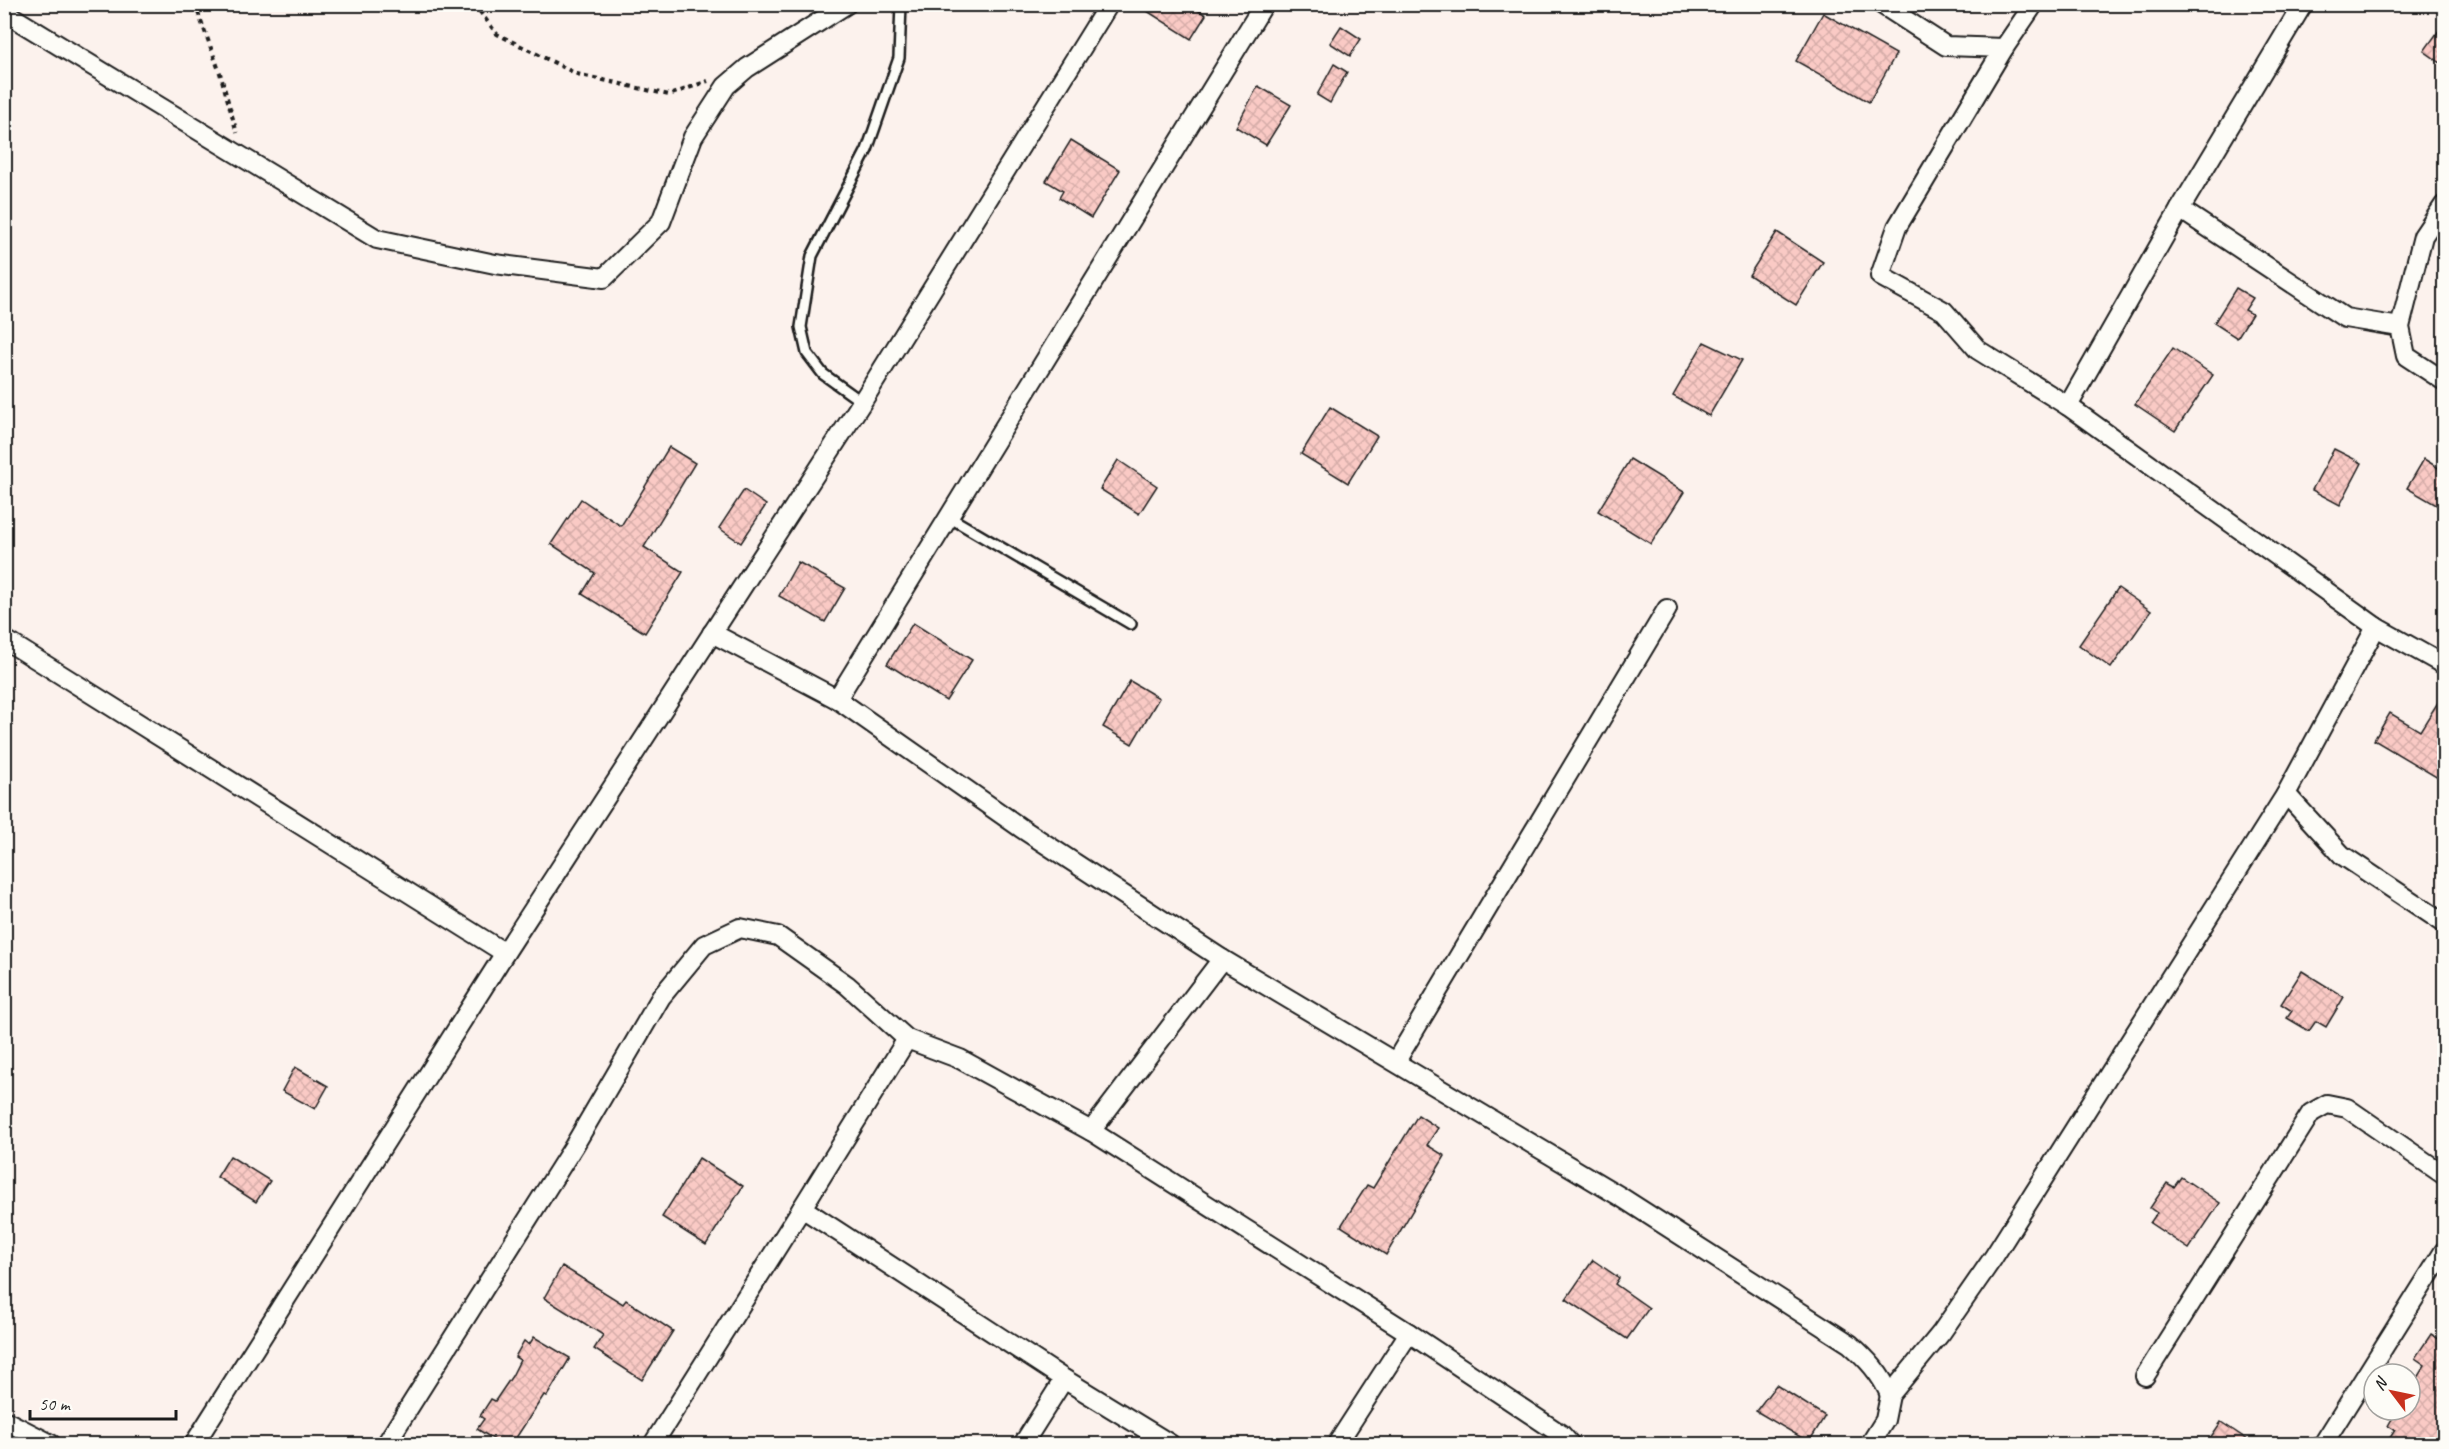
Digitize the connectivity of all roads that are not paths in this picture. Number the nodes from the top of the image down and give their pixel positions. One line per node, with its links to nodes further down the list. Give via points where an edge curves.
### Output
1 (847, 4): 8 (street, via 747,68 726,86 693,137 661,222 604,278 495,264 377,239)
2 (901, 4): 14 (lane, via 899,58 867,150 812,256 801,327 807,353 823,374)
3 (1109, 4): 14 (street)
4 (1264, 4): 16 (street)
5 (1881, 4): 9 (street, via 1946,46)
6 (2034, 4): 9 (street)
7 (2303, 4): 11 (street)
8 (4, 12)
9 (2004, 48): 15 (street, via 1897,227 1880,276 1944,311 1978,350)
10 (2445, 206): 12 (street, via 2423,236)
11 (2180, 209): 12 (street, via 2345,318); 15 (street)
12 (2400, 327): 13 (street, via 2406,356)
13 (2445, 381)
14 (862, 402): 20 (street)
15 (2068, 406): 19 (street)
16 (949, 517): 18 (lane); 23 (street)
17 (1667, 609): 29 (street)
18 (1131, 624)
19 (2376, 627): 22 (street); 24 (street)
20 (712, 633): 23 (street); 26 (street)
21 (4, 639): 26 (street)
22 (2445, 665)
23 (837, 699): 27 (street, via 1021,828)
24 (2286, 794): 25 (street, via 2342,855); 37 (street, via 1993,1258 1941,1333)
25 (2445, 923)
26 (504, 952): 40 (street)
27 (1222, 959): 29 (street); 30 (street)
28 (907, 1039): 30 (street, via 960,1059); 32 (street); 41 (street, via 847,986 778,936 740,928 704,945 661,997 574,1146)
29 (1396, 1061): 37 (street, via 1622,1197 1850,1344 1883,1379)
30 (1090, 1131): 34 (street)
31 (2445, 1175): 35 (street, via 2347,1108 2327,1104 2311,1113)
32 (802, 1208): 36 (street); 42 (street)
33 (2445, 1251): 48 (street)
34 (1409, 1333): 45 (street); 46 (street)
35 (2145, 1376)
36 (1064, 1379): 43 (street); 44 (street)
37 (1890, 1395): 47 (street, via 1885,1420)
38 (4, 1420): 39 (street)
39 (51, 1444)
40 (194, 1444)
41 (386, 1444)
42 (653, 1444)
43 (1023, 1444)
44 (1170, 1444)
45 (1337, 1444)
46 (1570, 1444)
47 (1870, 1444)
48 (2323, 1444)

